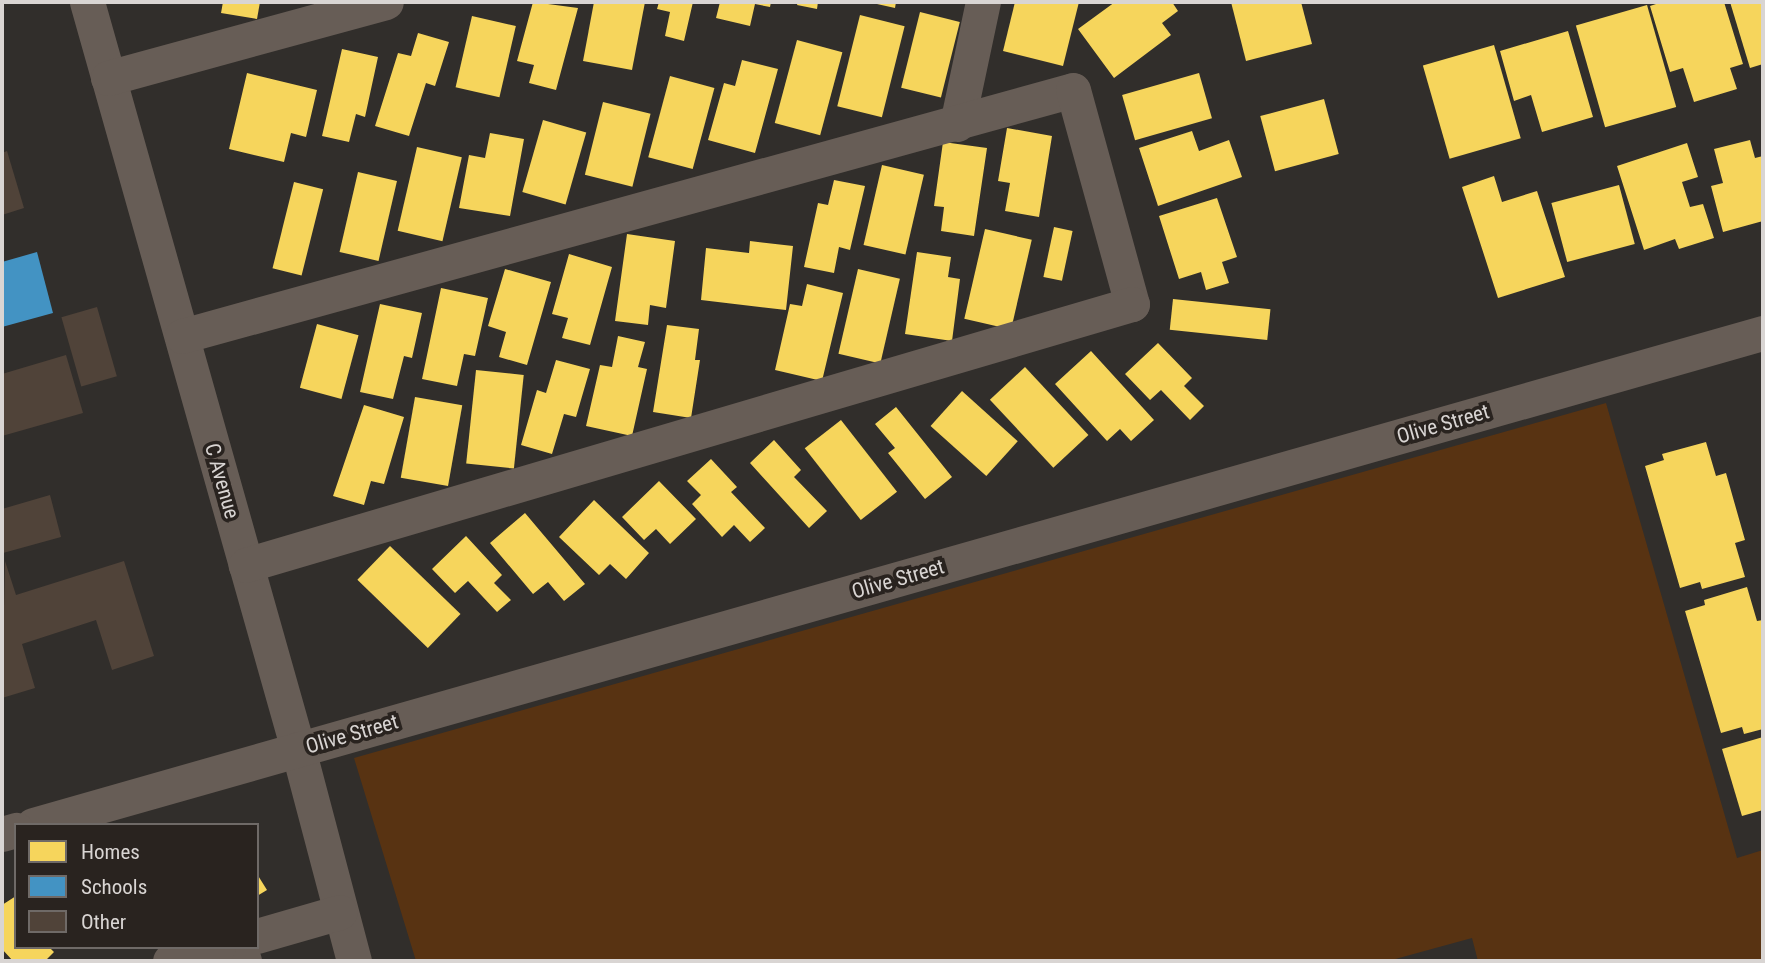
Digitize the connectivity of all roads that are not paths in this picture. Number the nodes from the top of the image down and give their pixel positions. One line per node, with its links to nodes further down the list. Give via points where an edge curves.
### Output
1 (87, 2): 4 (street, C Avenue)
2 (386, 2): 4 (street)
3 (983, 2): 5 (street)
4 (108, 78): 7 (street, C Avenue)
5 (957, 124): 7 (street); 8 (street, via 1073,90 1132,304)
6 (1763, 333): 9 (street, Olive Street)
7 (182, 336): 8 (street, C Avenue)
8 (246, 565): 9 (street, C Avenue)
9 (298, 749): 10 (street, Olive Street); 11 (street, C Avenue)
10 (40, 823)
11 (340, 912): 12 (street); 15 (street, C Avenue)
12 (259, 935)
13 (211, 949): 14 (street)
14 (170, 961)
15 (354, 961)

